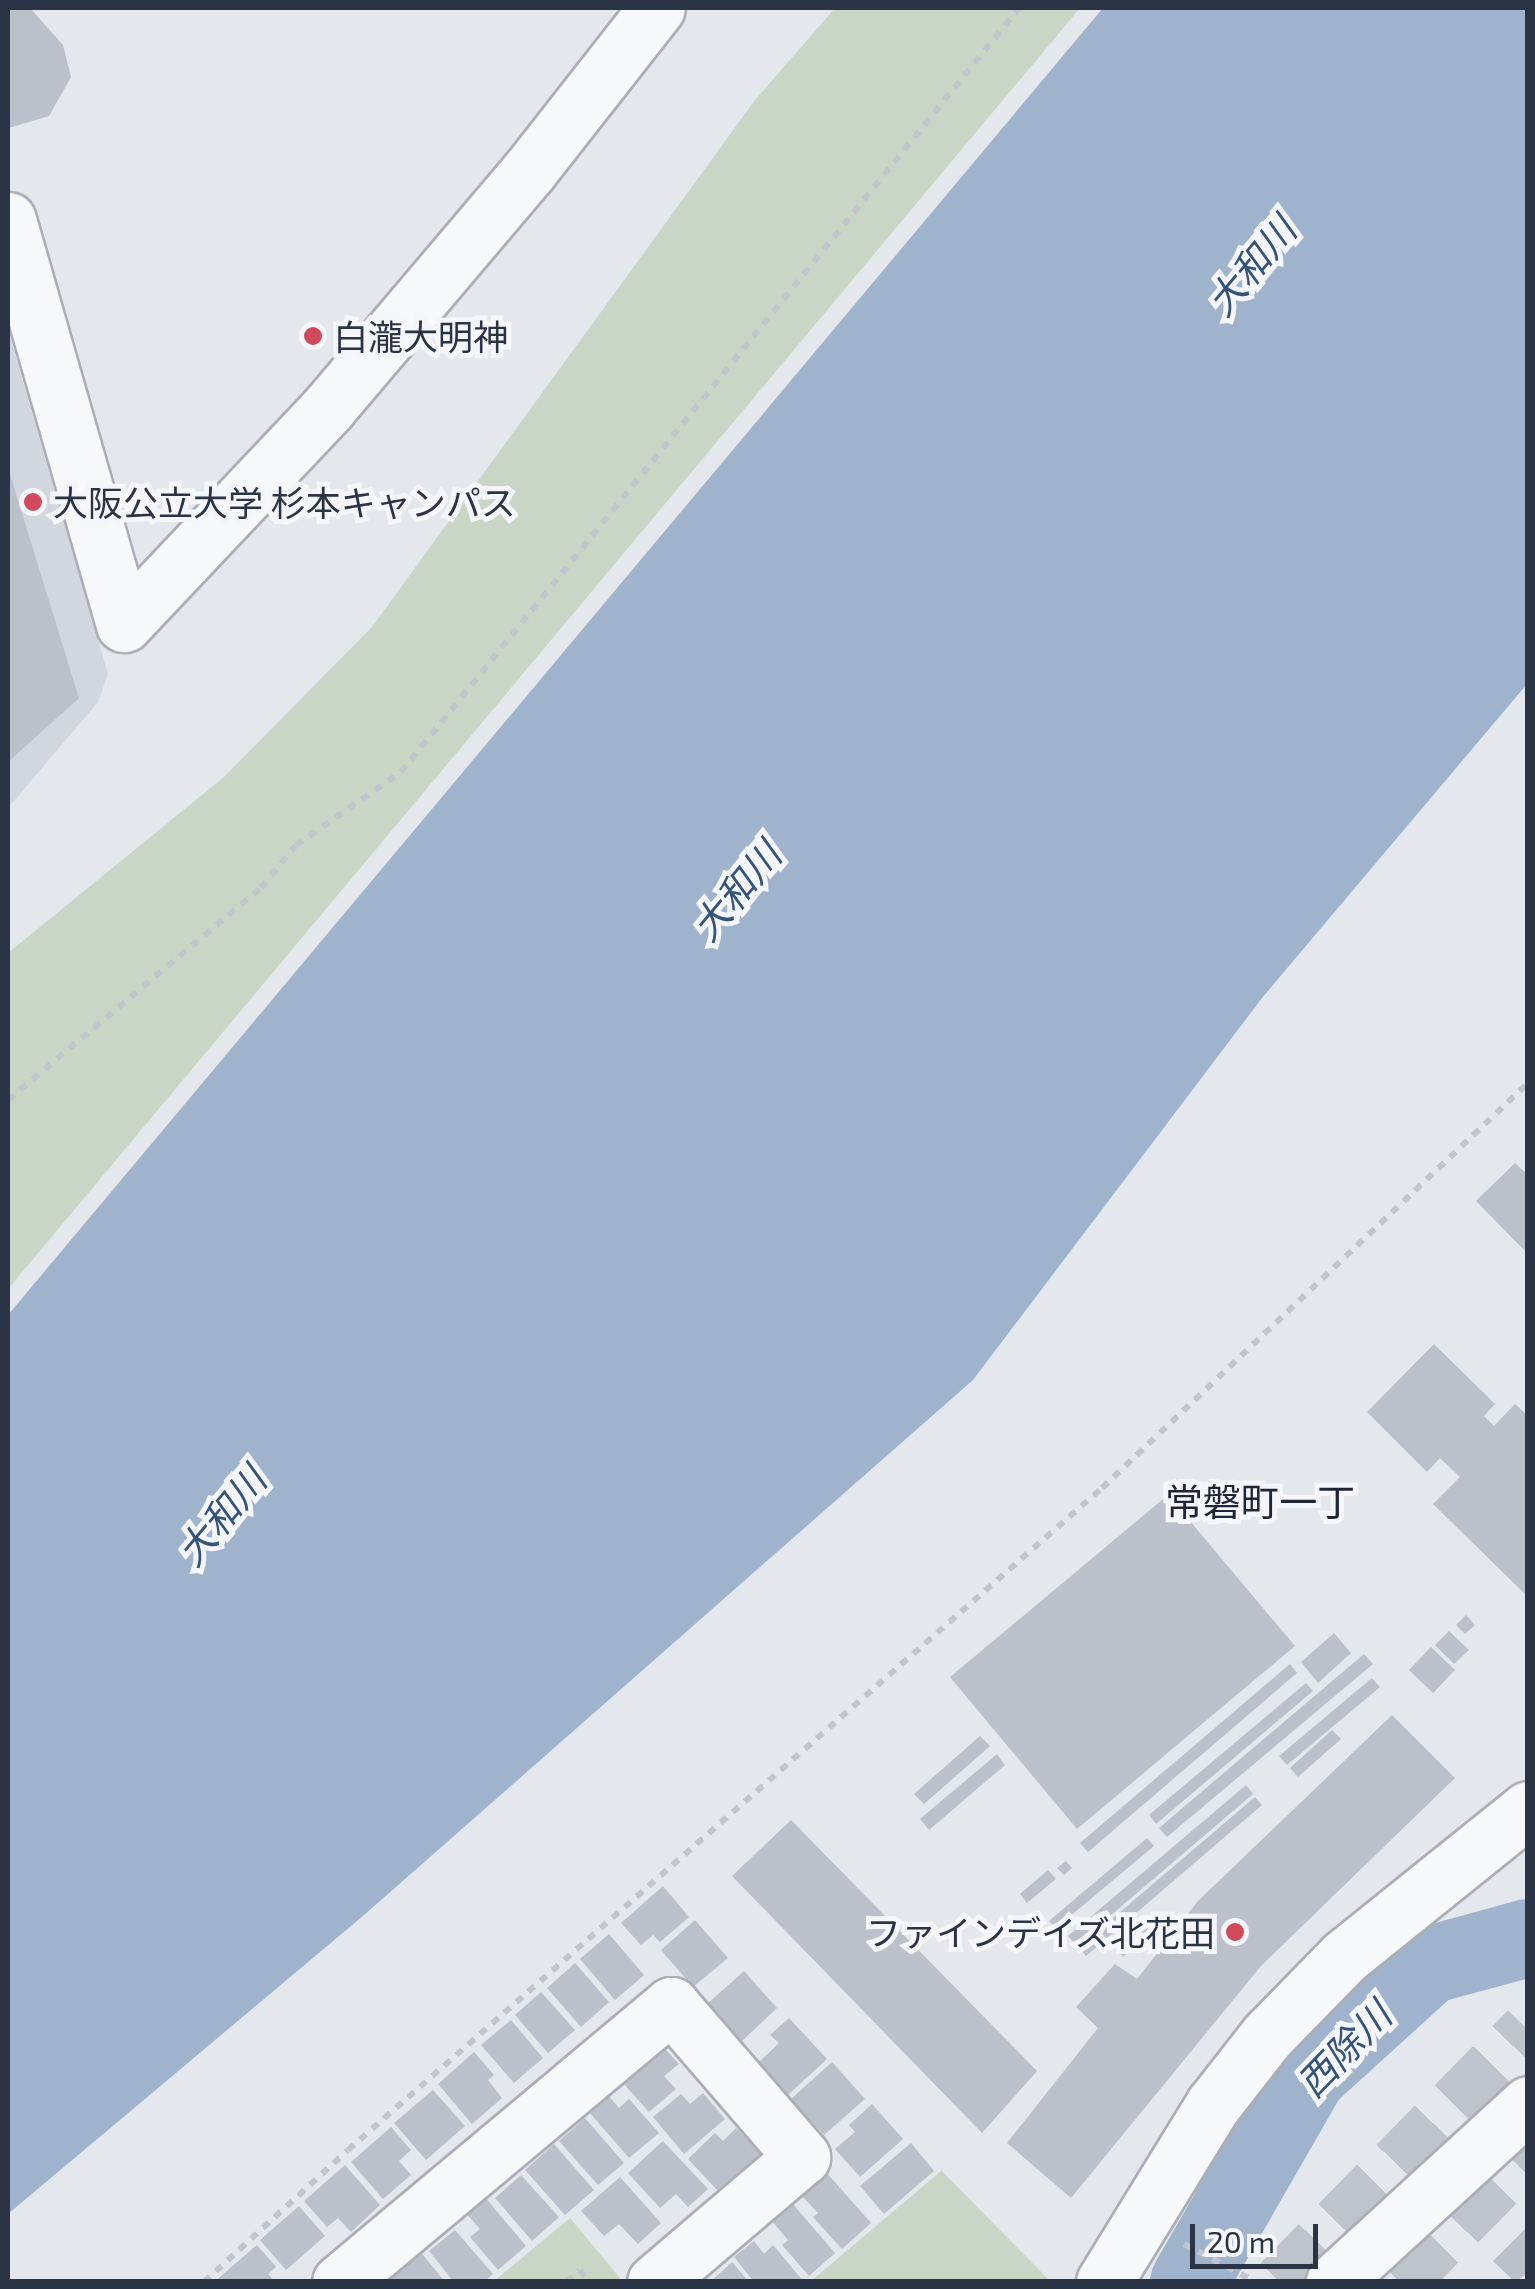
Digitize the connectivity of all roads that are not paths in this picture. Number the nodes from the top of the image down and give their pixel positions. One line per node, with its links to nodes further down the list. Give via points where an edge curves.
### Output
1 (657, 8): 2 (street, via 328,408 124,624)
2 (8, 220)
3 (1528, 1809): 7 (street, via 1344,1956 1267,2036 1213,2104)
4 (1528, 2104): 8 (street)
5 (340, 2282): 6 (street, via 670,2005 802,2157)
6 (655, 2282)
7 (1104, 2282)
8 (1334, 2282)

